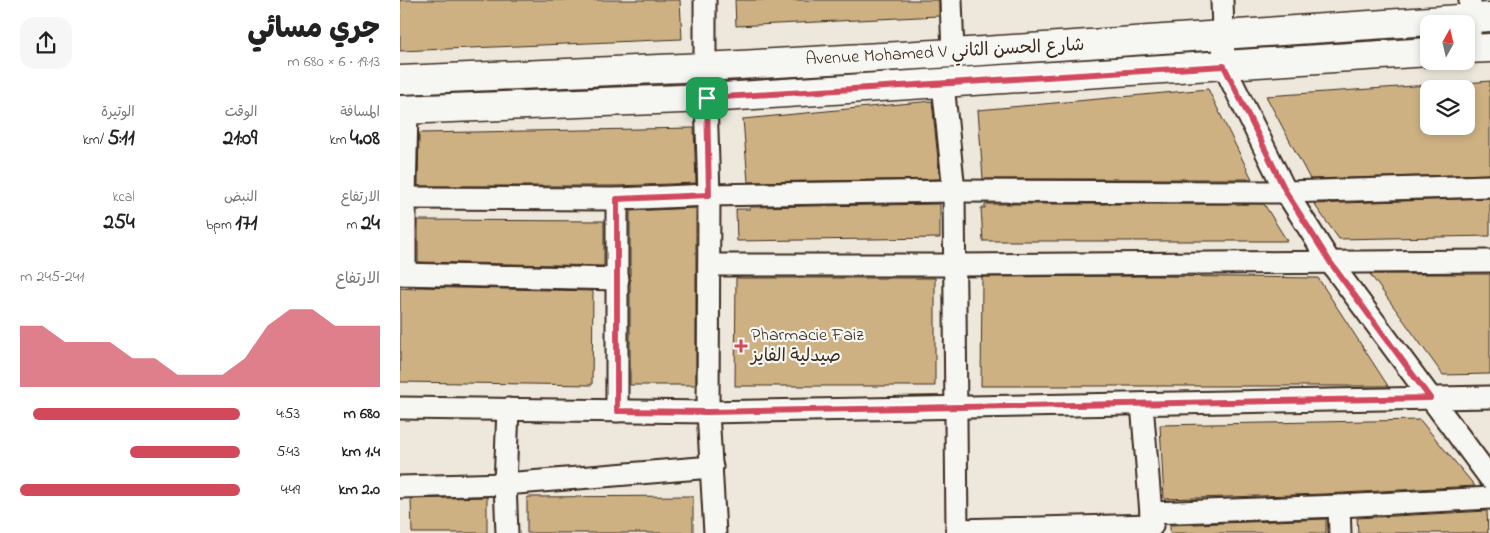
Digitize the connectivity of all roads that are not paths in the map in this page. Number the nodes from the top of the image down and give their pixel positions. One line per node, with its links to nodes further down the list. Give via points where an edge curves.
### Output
1 (705, 0): 10 (street)
2 (951, 0): 7 (street)
3 (1222, 0): 5 (street)
4 (1477, 12): 5 (main road, Avenue Mohamed V شارع الحسن الثاني); 6 (street)
5 (1223, 36): 7 (main road, Avenue Mohamed V شارع الحسن الثاني); 9 (street)
6 (1475, 49)
7 (953, 53): 10 (main road, Avenue Mohamed V شارع الحسن الثاني)
8 (1420, 53): 9 (main road, Avenue Mohamed V شارع الحسن الثاني)
9 (1224, 66): 12 (main road, Avenue Mohamed V شارع الحسن الثاني); 17 (street)
10 (705, 67): 11 (main road, Avenue Mohamed V شارع الحسن الثاني); 13 (street)
11 (400, 80)
12 (942, 84): 13 (main road, Avenue Mohamed V شارع الحسن الثاني); 16 (street)
13 (707, 98): 14 (main road, Avenue Mohamed V شارع الحسن الثاني); 18 (street)
14 (404, 110): 19 (street)
15 (1490, 186): 17 (street)
16 (954, 191): 17 (street); 18 (street); 24 (street)
17 (1286, 192): 22 (street)
18 (709, 195): 20 (street); 23 (street)
19 (405, 198): 20 (street); 25 (street)
20 (617, 199): 26 (street)
21 (1490, 261): 22 (street)
22 (1330, 262): 24 (street); 28 (street)
23 (709, 265): 24 (street); 34 (street)
24 (955, 265): 31 (street)
25 (402, 274): 26 (street)
26 (618, 279): 33 (street)
27 (1490, 397): 28 (street)
28 (1430, 398): 29 (street); 36 (street)
29 (1142, 404): 31 (street); 41 (street)
30 (400, 408): 32 (street)
31 (956, 408): 34 (street); 42 (street)
32 (508, 409): 33 (street); 37 (street)
33 (617, 411): 34 (street)
34 (708, 412): 35 (street)
35 (712, 467): 37 (street); 44 (street)
36 (1490, 478)
37 (506, 484): 38 (street); 43 (street)
38 (400, 487)
39 (1490, 498): 40 (street)
40 (1339, 506): 41 (street); 45 (street)
41 (1152, 524): 42 (street)
42 (957, 531)
43 (507, 533)
44 (715, 533)
45 (1340, 533)

